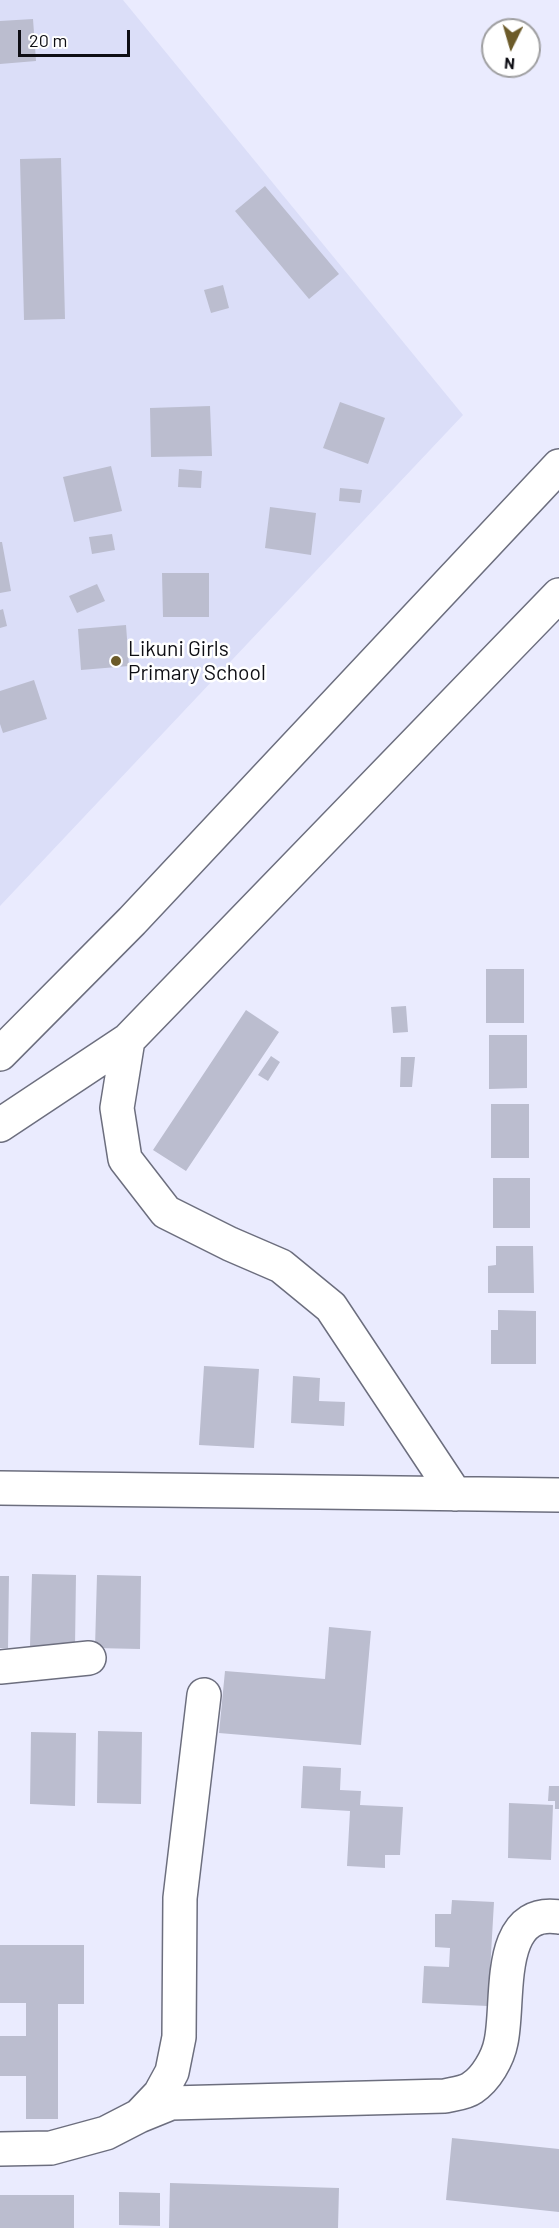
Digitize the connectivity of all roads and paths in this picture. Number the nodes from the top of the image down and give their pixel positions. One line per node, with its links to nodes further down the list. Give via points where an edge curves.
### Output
1 (559, 466): 4 (street, via 132,921)
2 (559, 595): 3 (street)
3 (128, 1040): 5 (street); 7 (street, via 117,1108 125,1159 166,1212 281,1266 331,1306)
4 (0, 1054)
5 (0, 1125)
6 (0, 1488): 7 (street)
7 (455, 1494): 8 (street)
8 (559, 1495)
9 (89, 1658): 10 (street)
10 (0, 1668)
11 (204, 1695): 13 (street, via 180,1898 179,2037 172,2072 160,2094)
12 (559, 1917): 13 (street, via 546,1915 526,1923 512,1942 501,2044 489,2070 471,2089 445,2096 171,2103)
13 (139, 2116): 14 (street, via 106,2133 51,2148)
14 (0, 2149)

